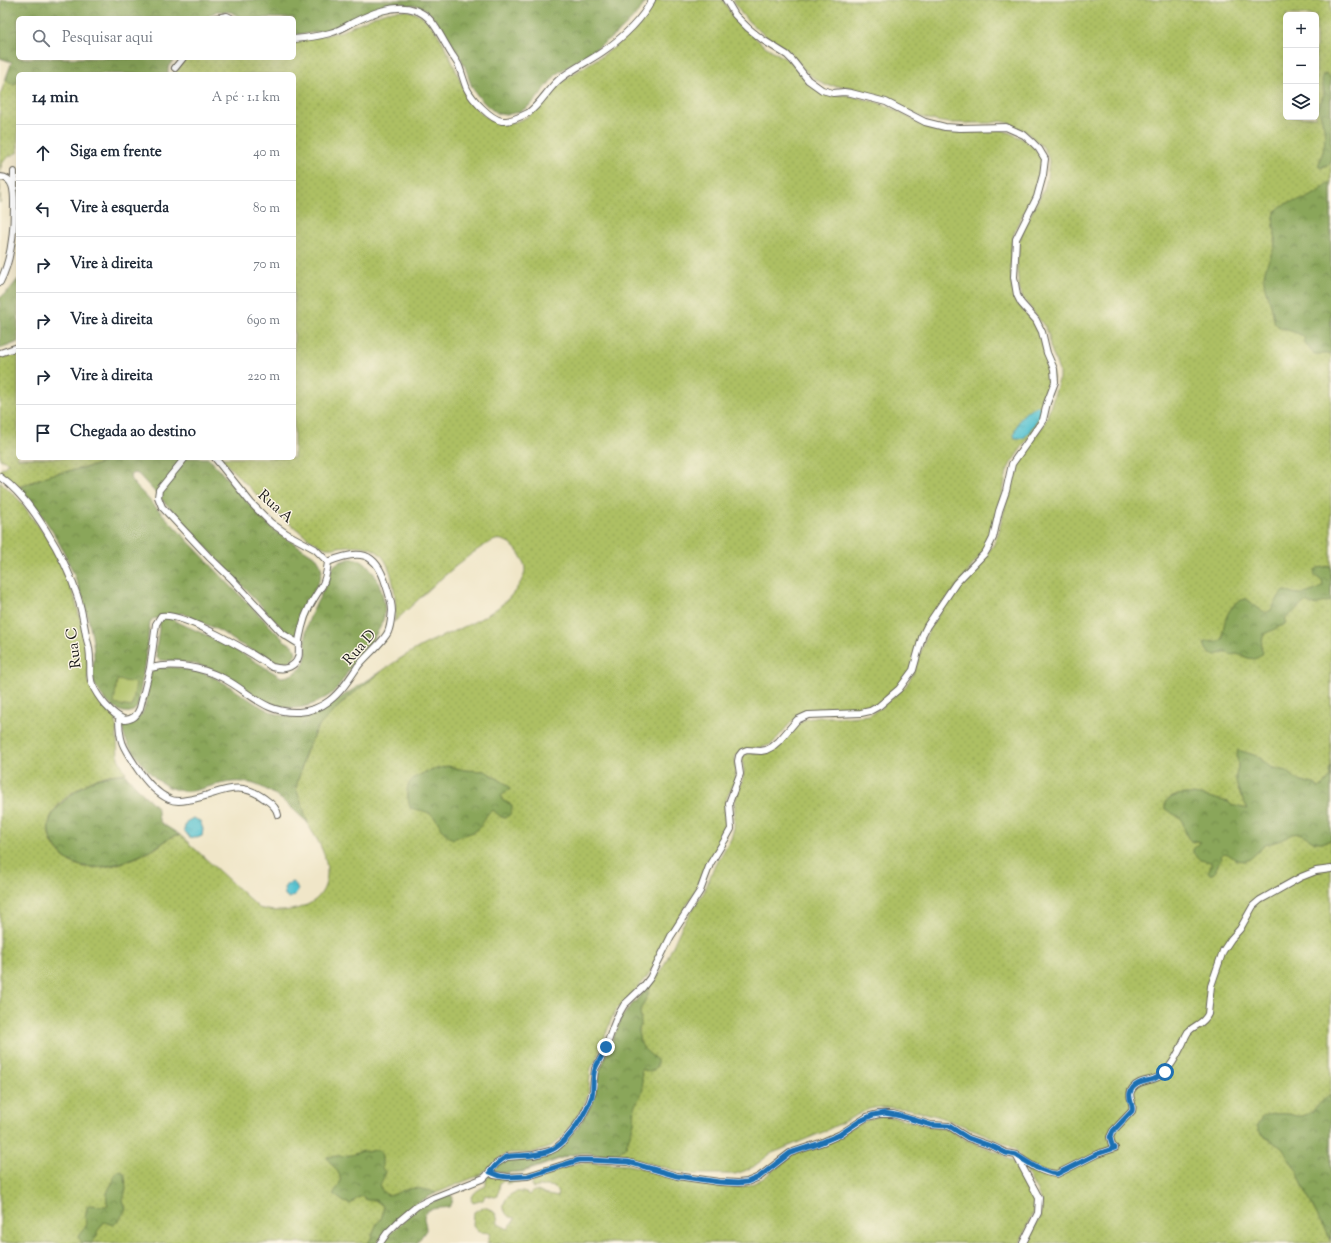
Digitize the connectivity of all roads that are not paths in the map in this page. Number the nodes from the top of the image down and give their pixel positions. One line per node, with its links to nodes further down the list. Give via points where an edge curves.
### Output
1 (652, 0): 3 (street, via 622,37 563,76 529,112 502,121 493,117 472,97 436,28 428,18 417,11 408,8 388,10 330,33)
2 (726, 0): 22 (street, via 735,15 748,28 787,55 808,80 822,90 851,93 886,102 914,117 945,128 1006,127 1024,135 1039,149 1045,160 1043,175 1037,197 1016,240 1014,277 1021,303 1040,328 1054,369 1055,382 1043,420 1012,464 993,538 985,552 956,583 927,626 912,670 905,682 870,711 808,715 797,720 772,747 761,751 742,752 738,761 740,774 729,803 731,829 710,864 700,891 671,936 650,978 624,1005 617,1017 604,1053 595,1069 592,1096 582,1117 556,1148 533,1156 507,1157 496,1164)
3 (296, 39)
4 (181, 60): 5 (street)
5 (175, 68)
6 (14, 172): 8 (street)
7 (0, 177): 8 (street, via 6,178)
8 (14, 189): 9 (street, via 14,228)
9 (0, 282)
10 (16, 348): 11 (street)
11 (0, 353)
12 (183, 460): 16 (street, via 159,490 158,497 162,507 283,634)
13 (217, 460): 15 (street, Rua A, via 251,503 272,523 315,549)
14 (0, 477): 18 (street, Rua C, via 26,502 53,542 82,611 88,644 90,678 97,693)
15 (328, 562): 16 (street, via 322,585 305,616); 17 (street, Rua D, via 341,557 364,555 374,562 383,575 392,605 388,634 362,661 337,694 321,706 303,712 283,712 263,705 224,679 198,669 173,665)
16 (299, 644): 17 (street, via 300,652 295,663 279,669 213,632 166,615 161,616 156,624)
17 (150, 668): 18 (street, via 138,715 125,720)
18 (119, 717): 19 (street, via 119,733 129,756 148,782 170,800 190,800 227,789 244,789 268,801 276,808)
19 (278, 815)
20 (1331, 869): 21 (street, via 1300,877 1253,906 1223,951 1211,986 1206,1018 1187,1033 1165,1072 1133,1088 1130,1093 1132,1111 1110,1137 1115,1148 1057,1174 1037,1168)
21 (1016, 1155): 22 (street, via 968,1138 949,1126 931,1125 885,1113 873,1115 839,1135 790,1153 759,1177 747,1182 677,1176 628,1162 588,1160 579,1160 528,1176 508,1177); 24 (street, via 1039,1198 1038,1213)
22 (490, 1172): 23 (street, via 476,1182 417,1206 399,1221)
23 (380, 1243)
24 (1022, 1243)

